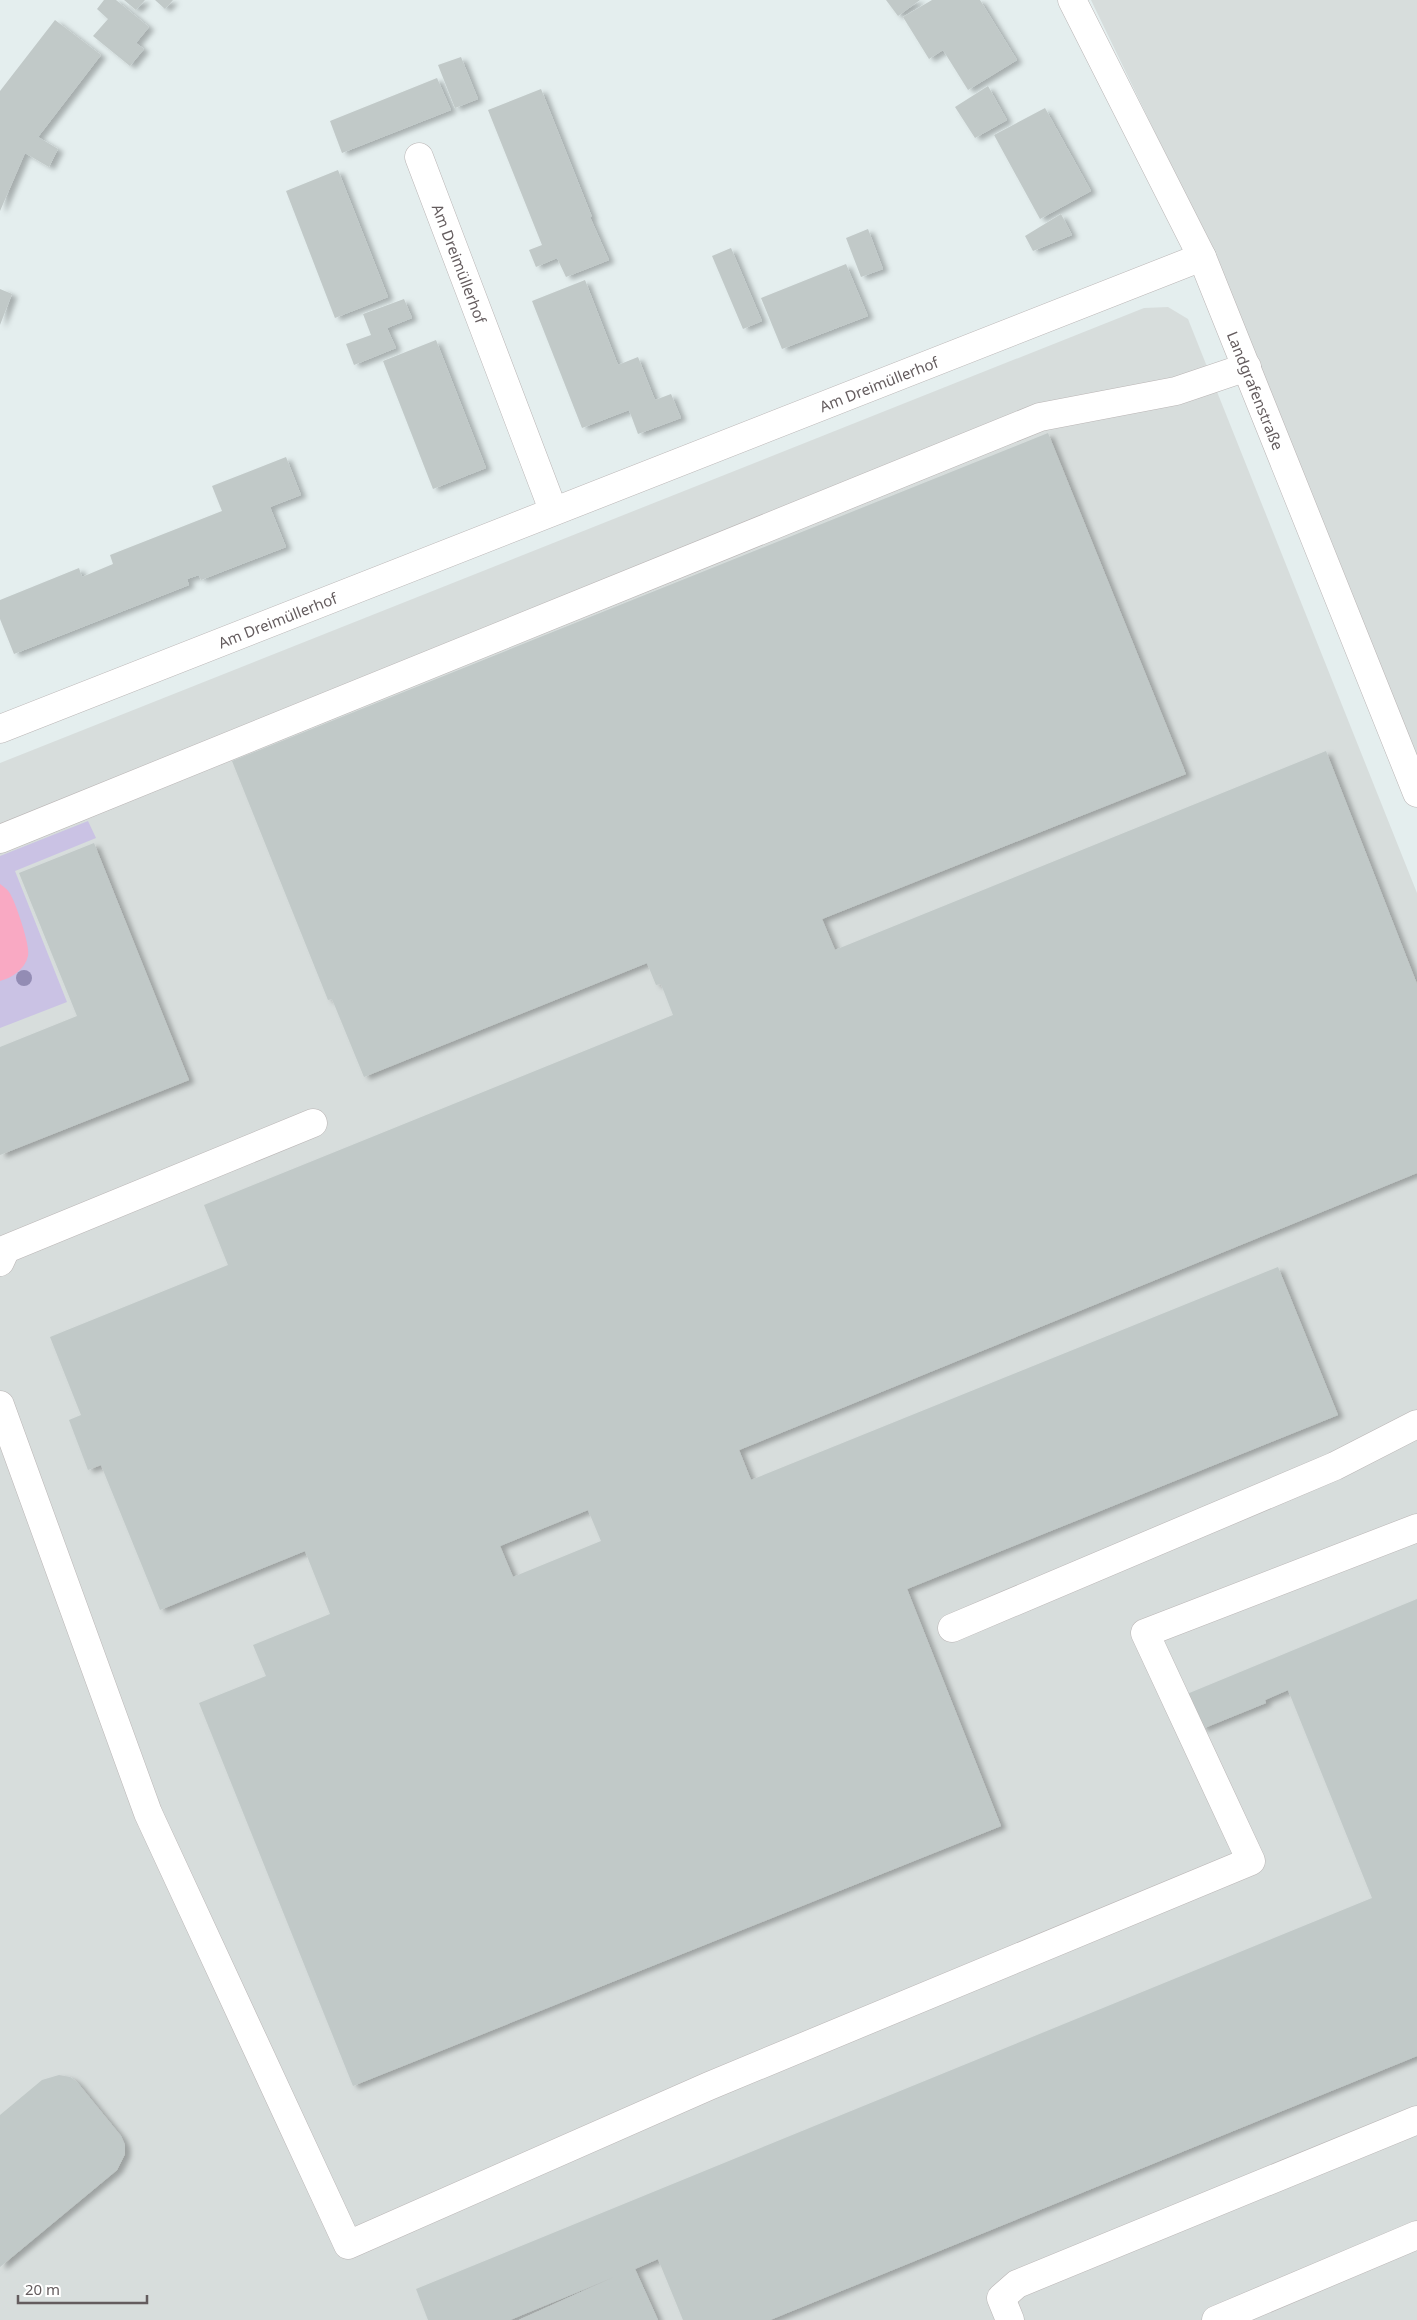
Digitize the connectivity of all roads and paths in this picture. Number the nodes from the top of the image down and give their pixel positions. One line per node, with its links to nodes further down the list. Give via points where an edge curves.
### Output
1 (1072, 0): 3 (street, Landgrafenstraße)
2 (419, 157): 5 (street, Am Dreimüllerhof)
3 (1202, 257): 4 (street, Landgrafenstraße); 5 (street, Am Dreimüllerhof)
4 (1247, 367): 7 (street, Landgrafenstraße); 8 (street, via 1176,391 1040,417)
5 (553, 510): 6 (street, Am Dreimüllerhof)
6 (0, 729)
7 (1417, 793)
8 (0, 839)
9 (313, 1123): 10 (street, via 6,1249)
10 (0, 1262)
11 (0, 1404): 13 (street, via 148,1813 348,2245 709,2086 1251,1861 1145,1633)
12 (1417, 1424): 14 (street, via 1335,1466)
13 (1417, 1528)
14 (952, 1628)
15 (1417, 2120): 17 (street, via 1017,2284 1001,2298)
16 (1417, 2235): 18 (street)
17 (1010, 2320)
18 (1216, 2320)

